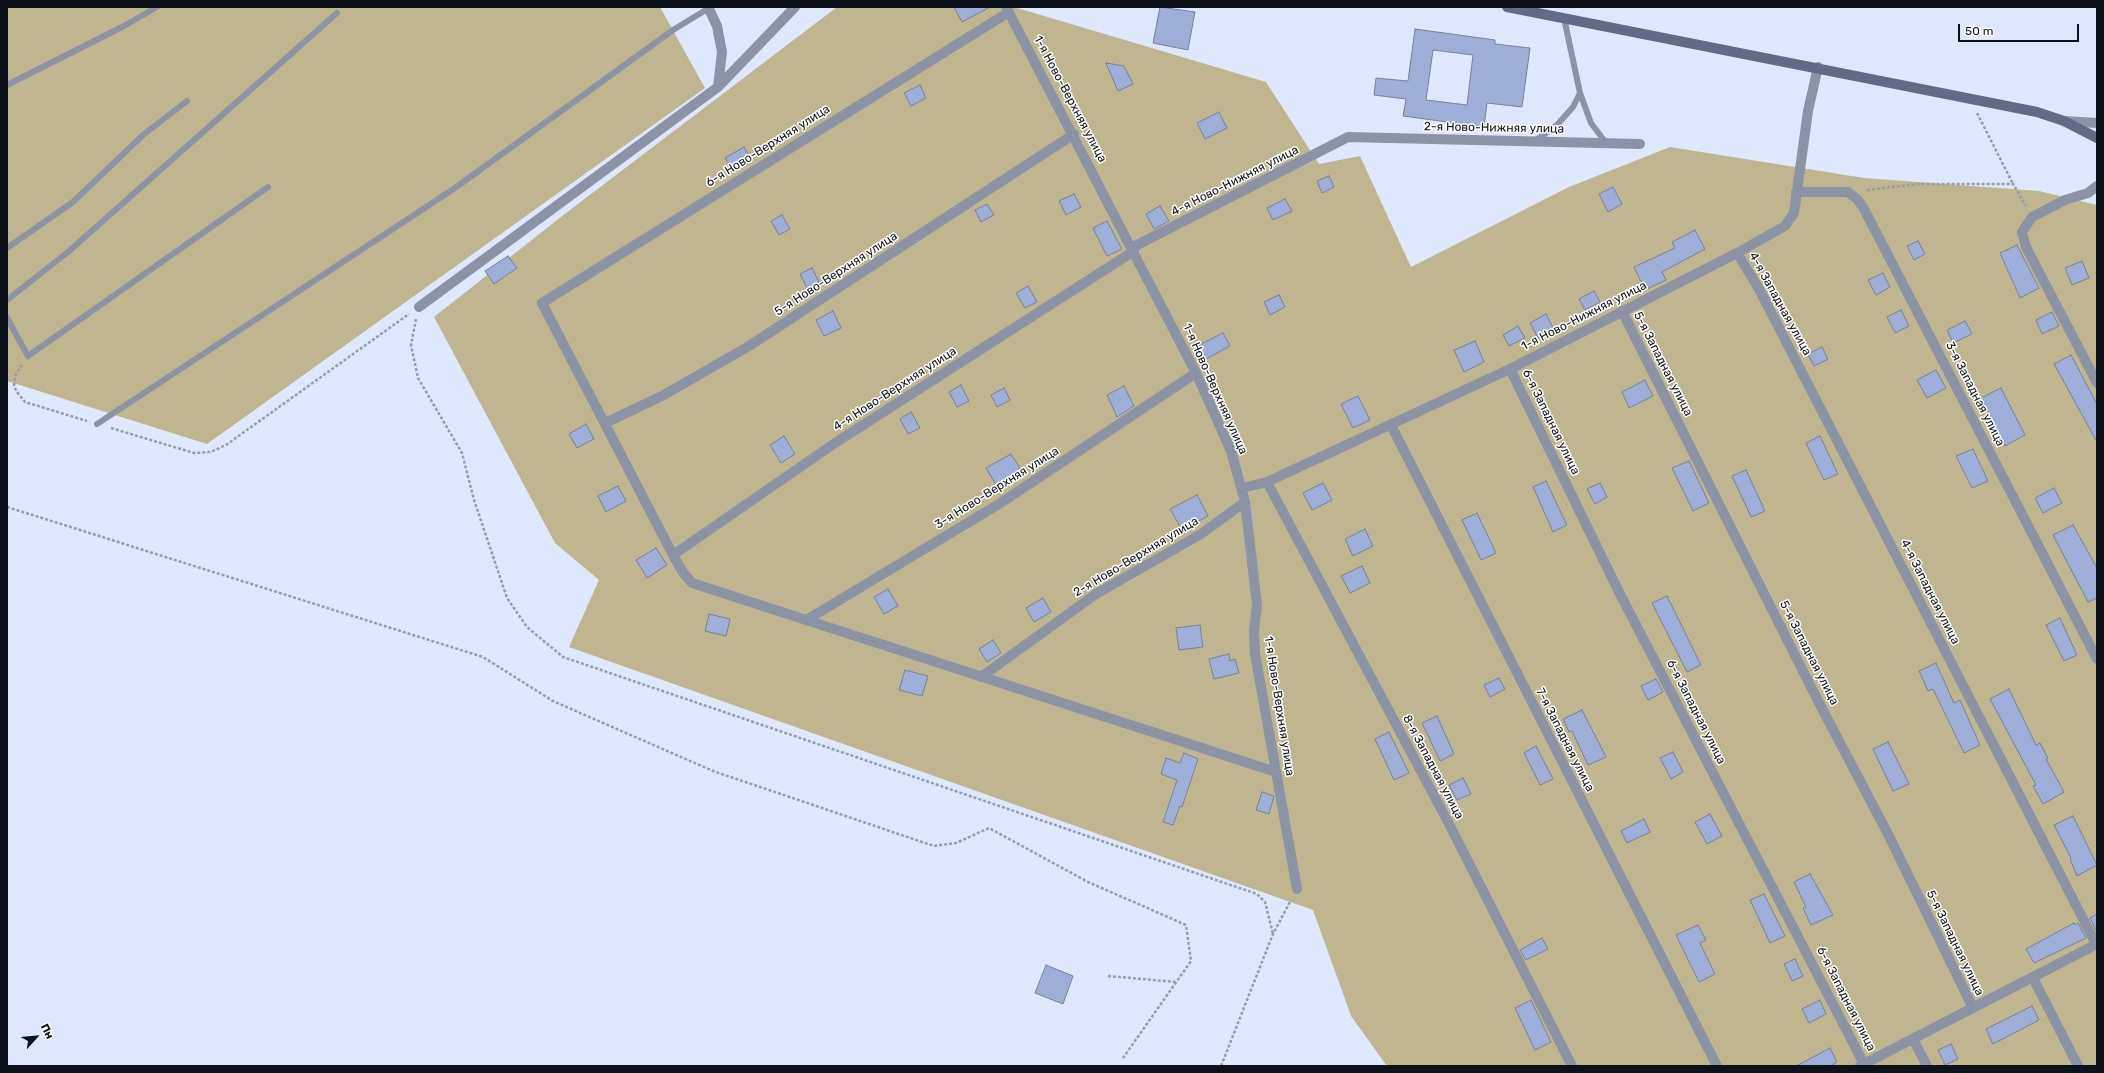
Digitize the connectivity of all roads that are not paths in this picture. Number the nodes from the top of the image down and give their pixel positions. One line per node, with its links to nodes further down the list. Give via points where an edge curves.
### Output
1 (157, 7): 9 (lane)
2 (710, 7): 10 (street, via 722,52); 35 (lane, via 673,30 455,188)
3 (795, 7): 10 (street)
4 (1508, 7): 7 (main road)
5 (1008, 9): 15 (street, 1-я Ново-Верхняя улица); 36 (street, 6-я Ново-Верхняя улица, via 542,303)
6 (337, 13): 28 (lane, via 68,252)
7 (1564, 18): 8 (main road); 11 (lane)
8 (1818, 67): 13 (main road, via 2037,112); 23 (street, 1-я Ново-Нижняя улица, via 1808,110)
9 (7, 85)
10 (718, 87): 29 (street)
11 (1580, 93): 18 (lane, via 1573,107 1557,125); 19 (lane, via 1591,123)
12 (187, 100): 25 (lane, via 143,135 73,202)
13 (2064, 121): 14 (street); 17 (main road)
14 (2097, 123)
15 (1074, 134): 26 (street, 1-я Ново-Верхняя улица); 36 (street, 5-я Ново-Верхняя улица, via 749,346 662,396)
16 (1348, 137): 18 (street, 2-я Ново-Нижняя улица); 26 (street, 4-я Ново-Нижняя улица)
17 (2097, 138)
18 (1534, 141): 19 (street, 2-я Ново-Нижняя улица)
19 (1606, 143): 20 (street, 2-я Ново-Нижняя улица)
20 (1640, 144)
21 (2097, 186): 24 (street)
22 (268, 187): 31 (lane, via 28,356)
23 (1796, 192): 27 (street, 1-я Ново-Нижняя улица, via 1794,213 1785,226); 43 (street, 3-я Западная улица, via 1848,192 1863,207)
24 (2092, 193): 34 (street, via 2065,200 2032,218 2022,232 2026,247)
25 (7, 248)
26 (1133, 249): 33 (street, 1-я Ново-Верхняя улица); 41 (street, 4-я Ново-Верхняя улица, via 835,443)
27 (1737, 253): 30 (street, 1-я Ново-Нижняя улица); 47 (street, 4-я Западная улица, via 1759,289)
28 (7, 300)
29 (419, 307)
30 (1622, 311): 32 (street, 1-я Ново-Нижняя улица); 49 (street, 5-я Западная улица, via 1818,701 1888,834)
31 (7, 318)
32 (1510, 369): 37 (street, 1-я Ново-Нижняя улица); 51 (street, 6-я Западная улица, via 1620,594)
33 (1196, 373): 39 (street, 1-я Ново-Верхняя улица, via 1231,451); 42 (street, 3-я Ново-Верхняя улица, via 999,504)
34 (2097, 383)
35 (97, 424)
36 (605, 424): 41 (street)
37 (1391, 425): 38 (street, 1-я Ново-Нижняя улица); 53 (street, 7-я Западная улица)
38 (1266, 482): 39 (street, 1-я Ново-Нижняя улица); 52 (street, 8-я Западная улица, via 1447,820)
39 (1242, 488): 40 (street, 1-я Ново-Верхняя улица)
40 (1245, 502): 44 (street, 2-я Ново-Верхняя улица, via 1201,534 1096,594); 45 (street, 1-я Ново-Верхняя улица, via 1257,605 1255,654)
41 (673, 555): 42 (street, via 682,572 692,583)
42 (808, 619): 44 (street)
43 (2097, 659)
44 (981, 677): 45 (street)
45 (1276, 772): 46 (street, 1-я Ново-Верхняя улица)
46 (1297, 889)
47 (2097, 944): 48 (street)
48 (2034, 978): 49 (street); 55 (street)
49 (1972, 1008): 50 (street)
50 (1913, 1039): 51 (street); 54 (street)
51 (1862, 1065)
52 (1572, 1066)
53 (1717, 1066)
54 (1927, 1066)
55 (2078, 1066)

